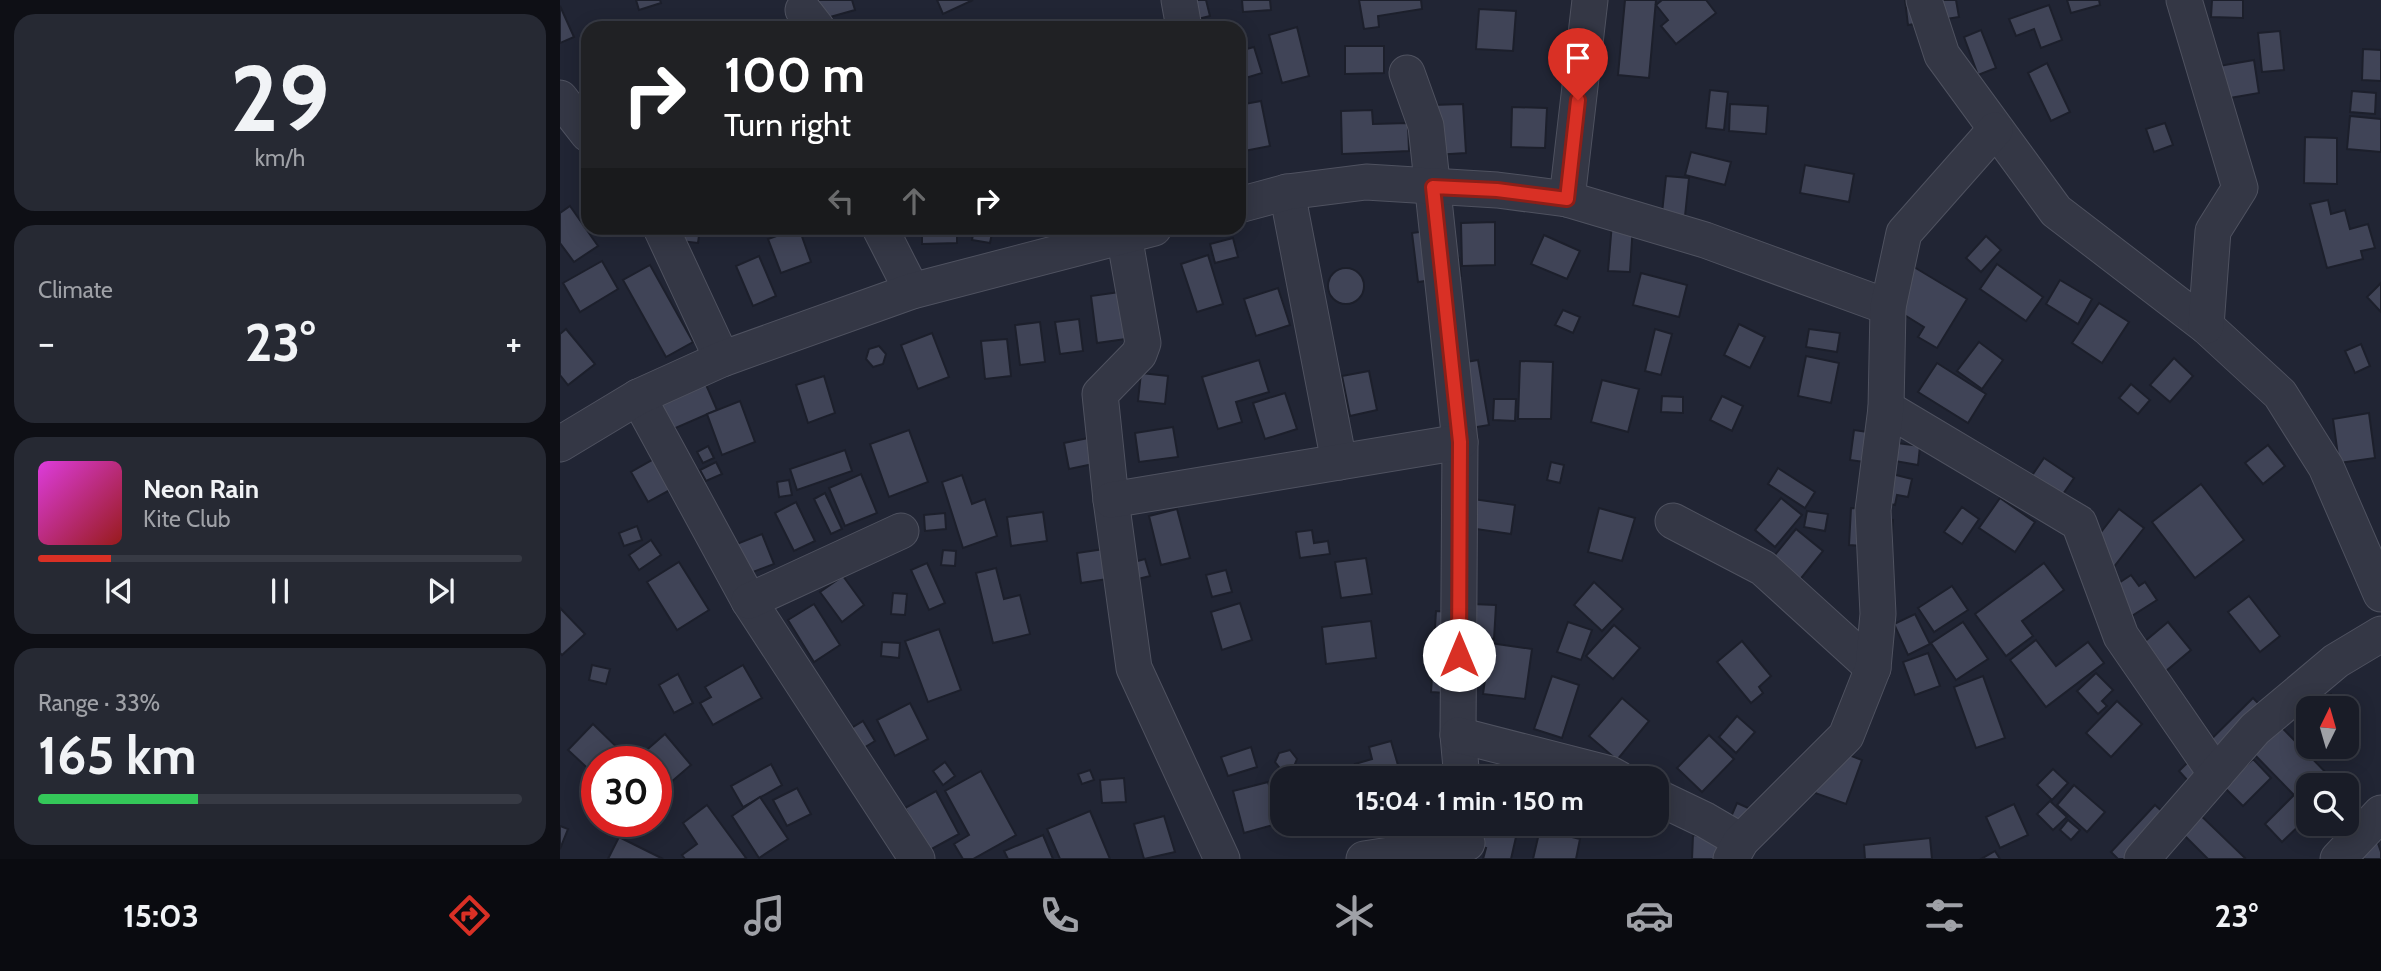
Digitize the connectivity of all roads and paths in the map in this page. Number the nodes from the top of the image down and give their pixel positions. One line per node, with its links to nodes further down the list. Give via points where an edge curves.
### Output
1 (1179, 0): 5 (street)
2 (1590, 0): 12 (street)
3 (1924, 0): 9 (street, via 1942,55)
4 (2184, 0): 20 (street, via 2240,188 2213,231)
5 (1183, 21)
6 (1407, 73): 10 (street, via 1426,126)
7 (560, 98): 8 (street)
8 (581, 125)
9 (1995, 130): 19 (street, via 1904,233); 20 (street, via 2056,211)
10 (1433, 187): 11 (street, via 1366,182); 12 (street); 24 (street)
11 (1287, 191): 13 (street); 26 (street)
12 (1567, 199): 19 (street, via 1705,240)
13 (1246, 203)
14 (664, 235): 21 (street)
15 (884, 235): 18 (street)
16 (1124, 235): 18 (street)
17 (1139, 235): 27 (street, via 1143,343 1139,354 1100,394)
18 (912, 291): 21 (street)
19 (1888, 307): 23 (street)
20 (2206, 326): 30 (street, via 2280,394 2326,467)
21 (722, 359): 22 (street)
22 (638, 397): 25 (street); 31 (street)
23 (1886, 408): 33 (street, via 1873,510 1878,614); 37 (street, via 2080,523 2121,636)
24 (1460, 442): 26 (street); 34 (street)
25 (560, 444)
26 (1339, 462): 27 (street)
27 (1111, 500): 43 (street, via 1134,668)
28 (1673, 522): 33 (street, via 1763,568)
29 (901, 531): 31 (street)
30 (2381, 594)
31 (749, 601): 42 (street)
32 (2381, 634): 37 (street, via 2336,661 2255,729)
33 (1873, 668): 41 (street, via 1846,736)
34 (1458, 735): 35 (street); 36 (street)
35 (1461, 766)
36 (1578, 766)
37 (2216, 774): 45 (street)
38 (1669, 803): 41 (street, via 1705,820)
39 (2381, 813): 46 (street)
40 (1473, 842): 44 (street)
41 (1736, 850)
42 (917, 859)
43 (1222, 859)
44 (1364, 859)
45 (2142, 859)
46 (2338, 859)

